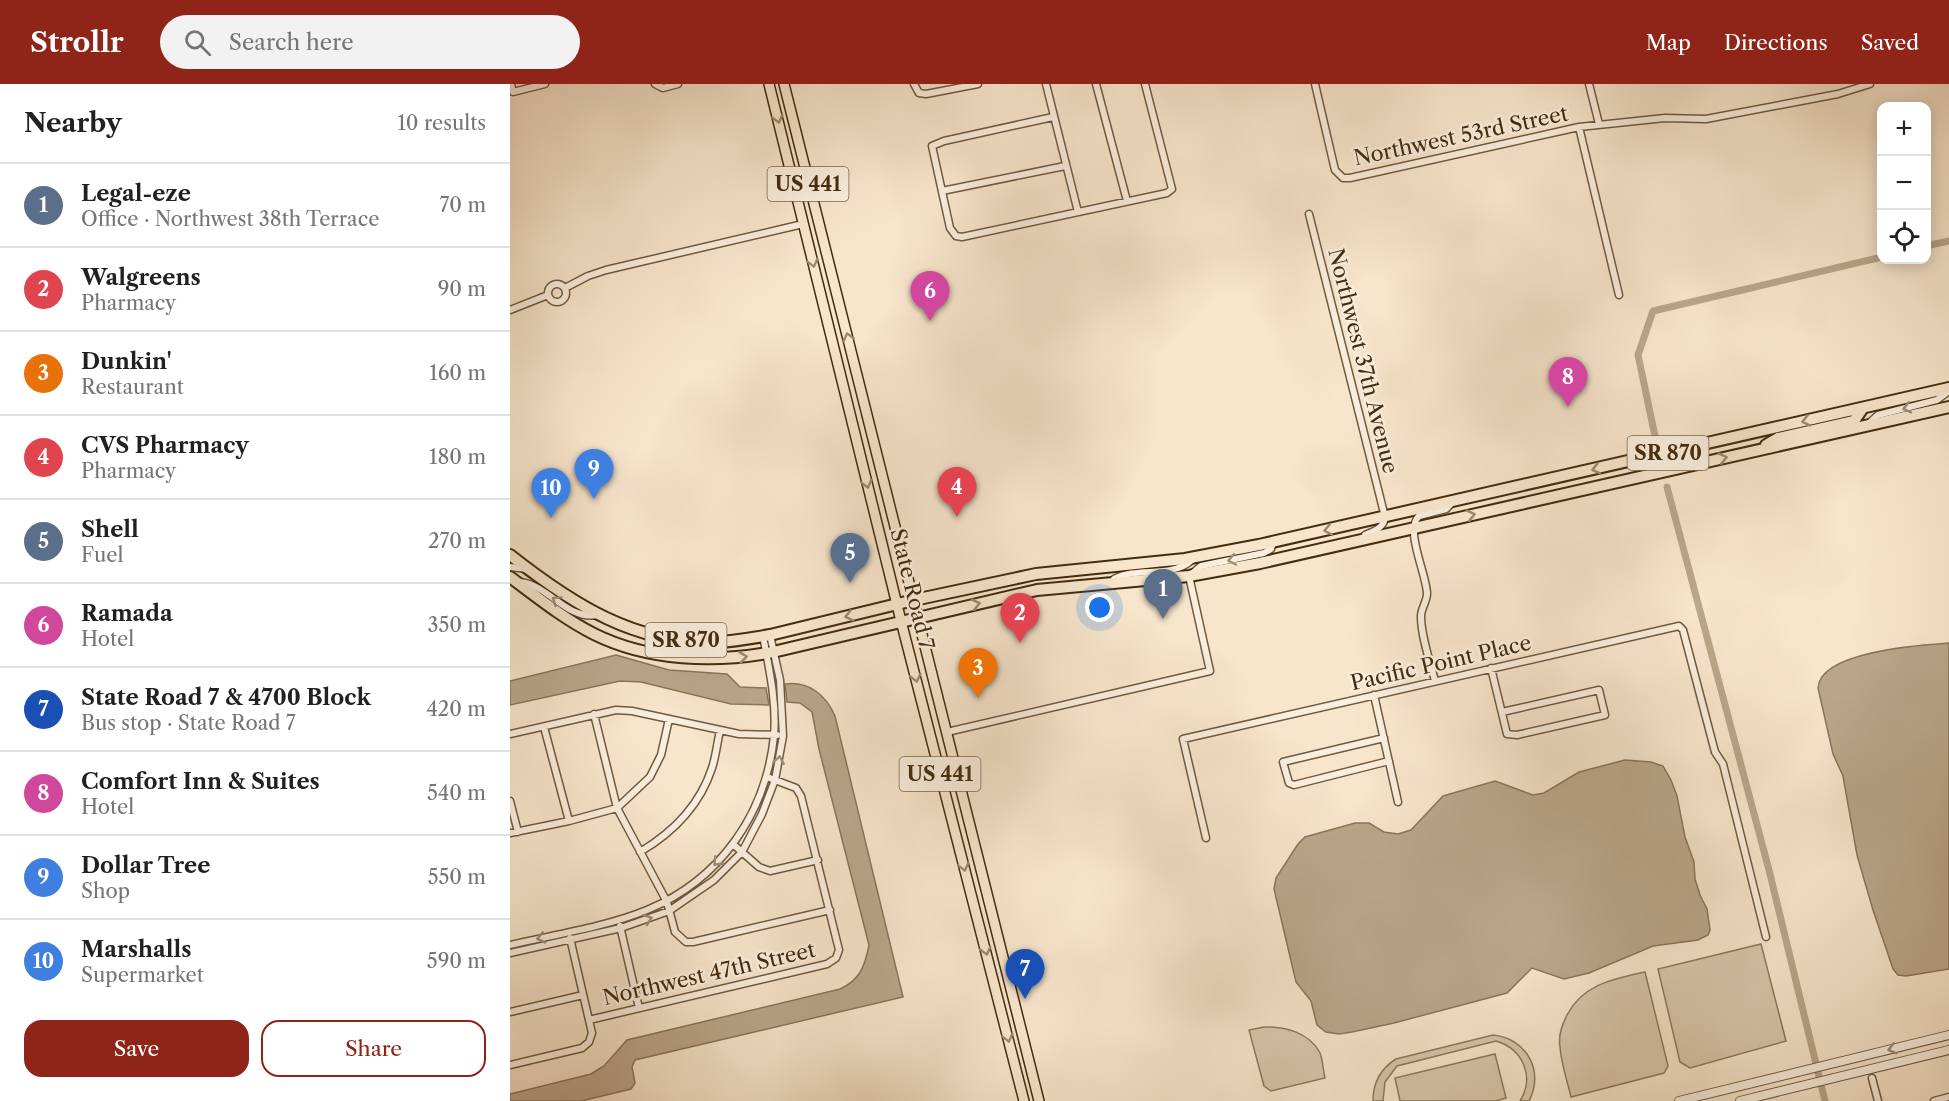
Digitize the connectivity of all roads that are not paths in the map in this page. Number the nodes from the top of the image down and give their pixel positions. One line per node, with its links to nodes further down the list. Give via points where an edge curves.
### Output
1 (511, 84): 2 (street, via 513,92)
2 (545, 84)
3 (655, 84): 4 (street, via 663,88)
4 (678, 84)
5 (769, 84): 20 (main road, State Road 7 / US 441, one-way to 20)
6 (784, 84): 24 (main road, State Road 7 / US 441)
7 (914, 84): 8 (street, via 919,93 926,94)
8 (978, 84)
9 (1046, 84): 15 (street)
10 (1096, 84): 21 (street)
11 (1144, 84): 21 (street, via 1172,189)
12 (1315, 84): 17 (street, Northwest 53rd Street, via 1331,157 1343,178)
13 (1589, 84): 16 (street)
14 (1870, 84): 16 (street, Northwest 53rd Street, via 1838,94 1706,119)
15 (1053, 117): 18 (street); 19 (street, via 932,146)
16 (1599, 124): 17 (street, Northwest 53rd Street)
17 (1579, 127): 29 (street)
18 (1065, 166): 19 (street); 22 (street)
19 (942, 191): 22 (street, via 950,228 962,237)
20 (797, 200): 24 (main road); 25 (main road, State Road 7 / US 441)
21 (1127, 201): 22 (street)
22 (1078, 212)
23 (1309, 214): 39 (street, Northwest 37th Avenue)
24 (817, 220): 26 (main road, State Road 7 / US 441)
25 (803, 224): 26 (main road, via 810,225); 27 (street, via 606,270); 31 (main road, State Road 7 / US 441, one-way to 31)
26 (822, 240): 32 (main road, State Road 7 / US 441, one-way to 26)
27 (566, 288): 28 (street, via 553,284); 28 (street, via 567,294 560,301)
28 (548, 295): 30 (street)
29 (1619, 295)
30 (510, 310)
31 (835, 357): 32 (main road, via 843,367); 51 (main road, State Road 7 / US 441, one-way to 51)
32 (857, 372): 50 (main road, State Road 7 / US 441)
33 (1949, 389): 35 (highway, SR 870); 36 (street, one-way to 36, via 1937,400 1878,415)
34 (1949, 407): 36 (highway, SR 870)
35 (1863, 408): 37 (highway, via 1854,421 1778,438); 38 (highway, SR 870, one-way to 38)
36 (1866, 426): 37 (highway, SR 870)
37 (1758, 450): 40 (highway, SR 870, one-way to 37)
38 (1454, 501): 39 (highway, SR 870); 40 (street, via 1446,509 1419,516)
39 (1385, 517): 41 (highway, SR 870, one-way to 41); 42 (street, via 1378,529)
40 (1414, 528): 42 (highway, SR 870); 58 (street, via 1427,593 1421,615)
41 (1273, 542): 44 (highway, SR 870); 47 (street, one-way to 47, via 1267,551 1201,566)
42 (1350, 542): 47 (highway, SR 870)
43 (510, 555): 46 (highway, SR 870)
44 (1194, 557): 49 (street, via 1180,568 1118,577); 50 (highway, SR 870, via 1036,574)
45 (510, 567): 46 (street)
46 (528, 569): 52 (highway, SR 870)
47 (1189, 576): 49 (highway, SR 870); 65 (street, via 1210,671)
48 (513, 579): 52 (street, one-way to 48, via 582,616 532,584); 56 (highway, SR 870, one-way to 56, via 556,612 595,634 637,650 720,659)
49 (1114, 584): 53 (highway, SR 870, one-way to 49, via 1038,590)
50 (914, 600): 51 (highway, SR 870); 53 (main road, State Road 7 / US 441)
51 (897, 604): 54 (main road, State Road 7 / US 441); 55 (highway, SR 870, one-way to 55)
52 (596, 615): 55 (highway, SR 870, via 643,632 681,640 718,642)
53 (919, 617): 54 (highway, SR 870); 65 (main road, State Road 7 / US 441)
54 (901, 621): 56 (highway, SR 870); 105 (main road, State Road 7 / US 441, one-way to 105)
55 (766, 636): 56 (street)
56 (770, 653): 67 (street); 68 (street, via 780,680)
57 (1491, 668): 58 (street, Pacific Point Place); 60 (street); 90 (street, Pacific Point Place, via 1679,626 1714,752 1723,764)
58 (1435, 681): 59 (street, Pacific Point Place)
59 (1374, 695): 69 (street); 79 (street, Pacific Point Place, via 1183,739)
60 (1502, 712): 60 (street, via 1507,734 1517,735 1605,715 1599,690)
61 (594, 714): 62 (street, via 632,711); 63 (street); 75 (street)
62 (669, 719): 64 (street); 75 (street, via 661,755 650,777)
63 (544, 727): 66 (street); 76 (street)
64 (720, 731): 67 (street); 81 (street, via 712,769 699,795 674,827)
65 (947, 732): 106 (main road, State Road 7 / US 441)
66 (510, 734)
67 (774, 735): 68 (street); 71 (street)
68 (783, 736): 72 (street, one-way to 68)
69 (1384, 738): 70 (street); 70 (street, via 1283,762 1289,783 1294,785)
70 (1389, 761): 74 (street)
71 (767, 777): 72 (street); 80 (street)
72 (775, 780): 82 (street); 83 (street, via 796,788 801,796)
73 (510, 801): 77 (street)
74 (1398, 802)
75 (617, 808): 76 (street); 81 (street)
76 (569, 821): 77 (street)
77 (518, 832): 78 (street)
78 (510, 833)
79 (1206, 838)
80 (734, 844): 82 (street); 84 (street, one-way to 84, via 708,872)
81 (640, 852): 84 (street)
82 (742, 852): 83 (street, via 770,871); 86 (street, via 714,880)
83 (818, 860): 85 (street)
84 (666, 902): 86 (street); 87 (street)
85 (830, 910): 86 (street, via 693,942 680,939); 95 (street, Northwest 47th Street, via 839,950 828,964)
86 (669, 911): 88 (street, one-way to 86)
87 (619, 920): 88 (street); 89 (street)
88 (621, 928): 91 (street); 95 (street)
89 (568, 932): 91 (street); 92 (street, one-way to 92)
90 (1766, 937)
91 (570, 940): 93 (street); 94 (street)
92 (510, 945)
93 (510, 953)
94 (583, 995): 96 (street); 97 (street)
95 (639, 1008): 97 (street, Northwest 47th Street)
96 (510, 1012)
97 (589, 1020): 101 (street, via 592,1033 582,1048)
98 (1949, 1035): 100 (street, one-way to 100)
99 (1949, 1050): 102 (street)
100 (1870, 1054): 102 (street); 107 (street)
101 (510, 1065)
102 (1874, 1068): 108 (street)
103 (1872, 1078): 109 (street)
104 (1949, 1097): 110 (street)
105 (1024, 1101)
106 (1039, 1101)
107 (1679, 1101)
108 (1740, 1101)
109 (1878, 1101)
110 (1934, 1101)

